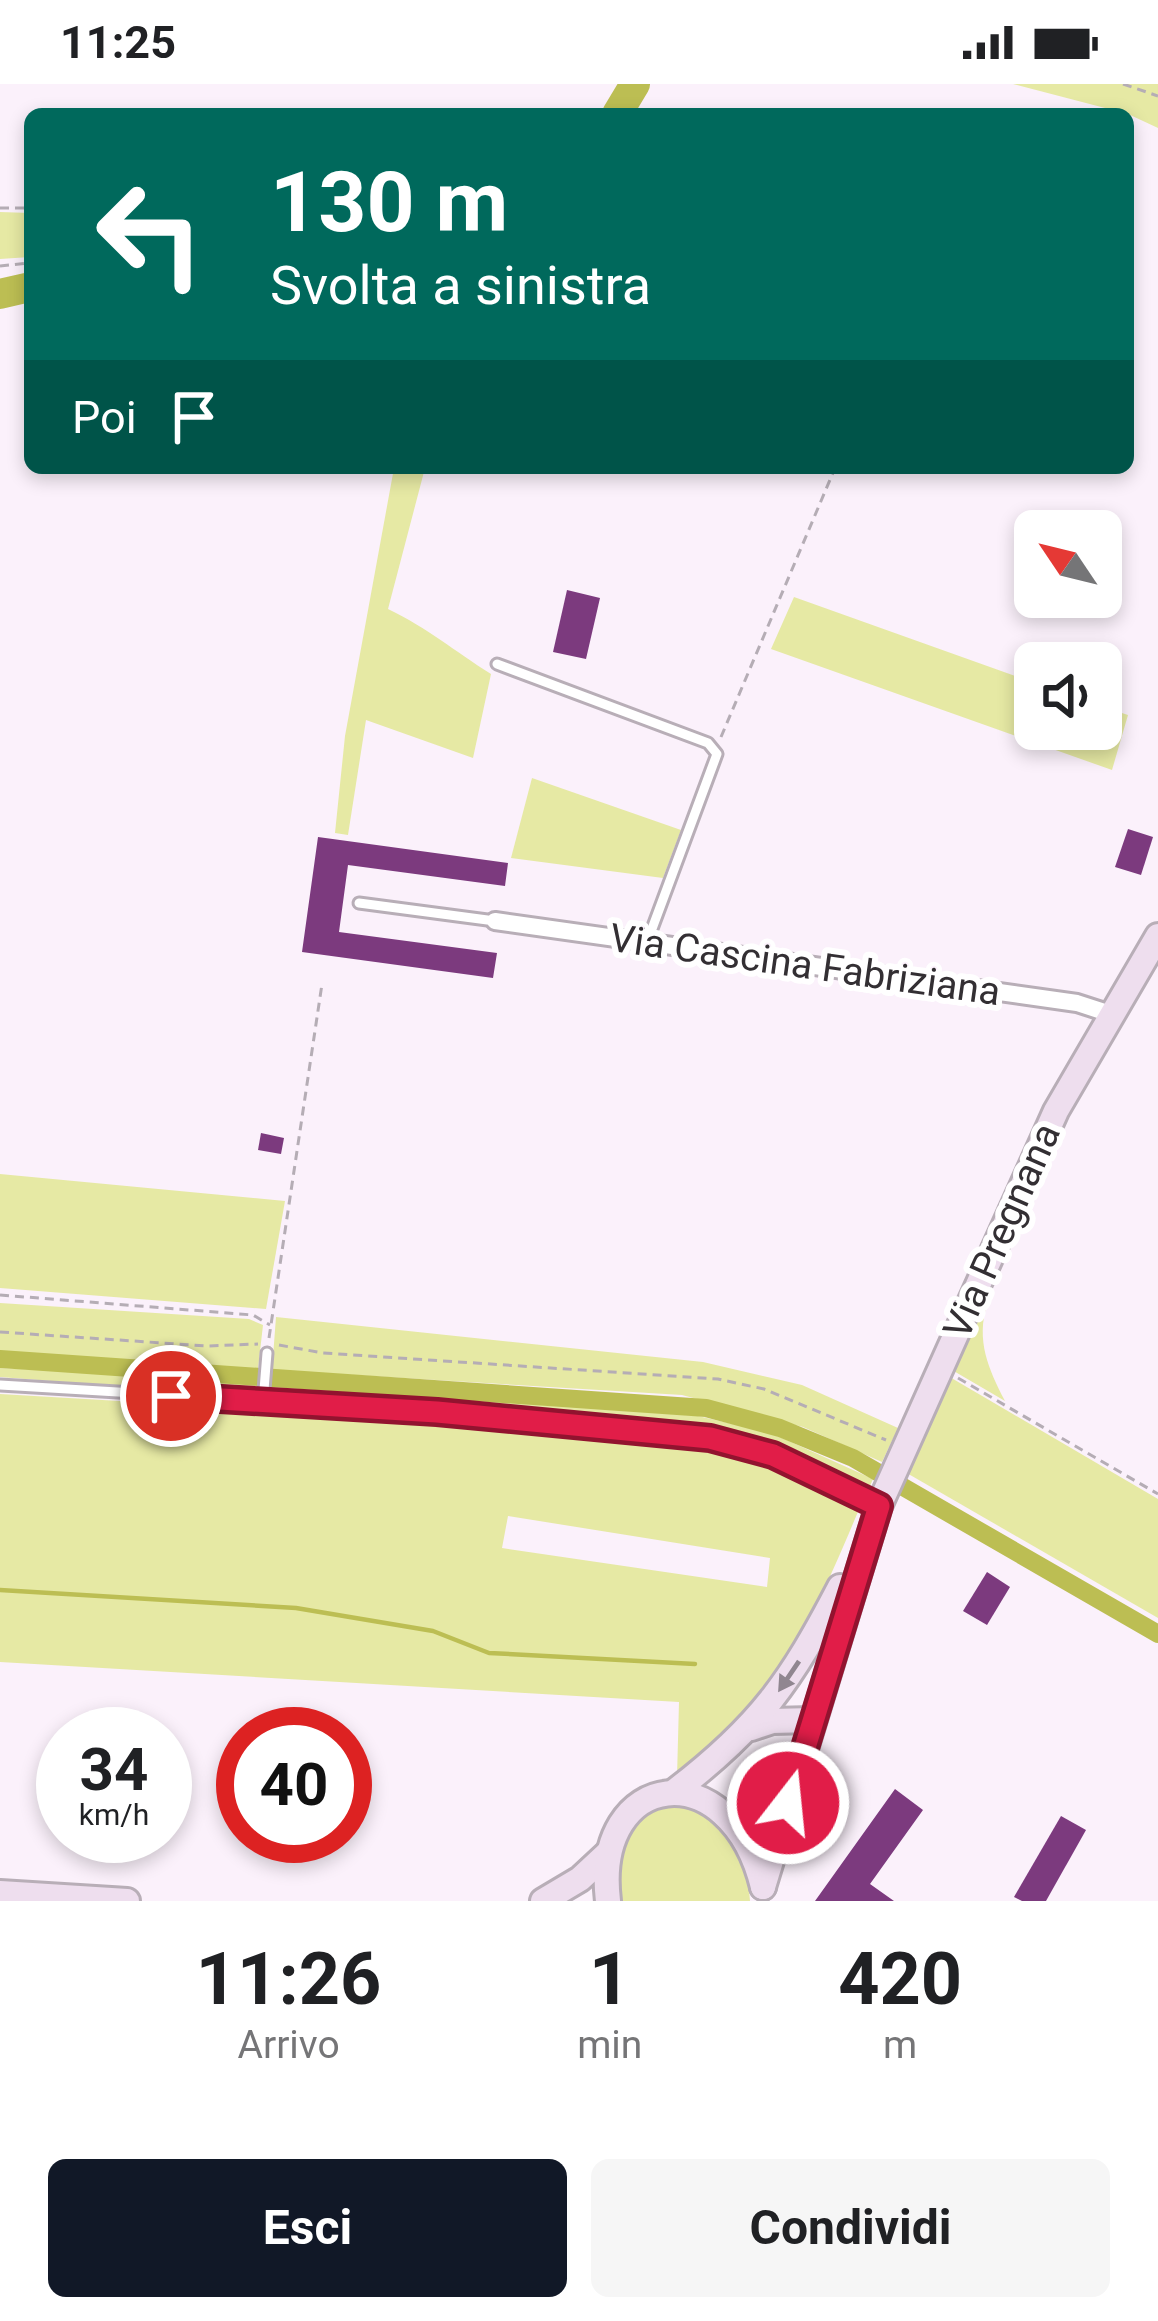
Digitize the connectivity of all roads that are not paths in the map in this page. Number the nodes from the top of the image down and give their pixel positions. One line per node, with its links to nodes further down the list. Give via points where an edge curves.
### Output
1 (497, 664): 5 (lane, via 708,743 717,754)
2 (359, 903): 3 (lane)
3 (495, 921): 5 (street, Via Cascina Fabriziana)
4 (1158, 936): 6 (street, Via Pregnana)
5 (646, 944): 6 (street, Via Cascina Fabriziana, via 1077,1003)
6 (1114, 1015): 10 (street, Via Pregnana, via 1056,1111)
7 (268, 1348): 9 (lane)
8 (0, 1385): 9 (lane)
9 (263, 1401): 10 (lane, via 710,1438 773,1455)
10 (880, 1502): 11 (street, Via Pregnana)
11 (866, 1538): 12 (street, Via Pregnana); 13 (street, Via Pregnana, one-way to 13, via 810,1645)
12 (813, 1720): 13 (street); 17 (street, Via Pregnana)
13 (749, 1729): 14 (street, Via Pregnana)
14 (675, 1791): 15 (street, Via Pregnana, via 630,1813); 17 (street, via 733,1819 750,1844)
15 (609, 1852): 19 (street, Via Pregnana); 20 (street)
16 (0, 1893): 18 (street)
17 (763, 1894)
18 (127, 1901)
19 (543, 1901)
20 (608, 1901)

